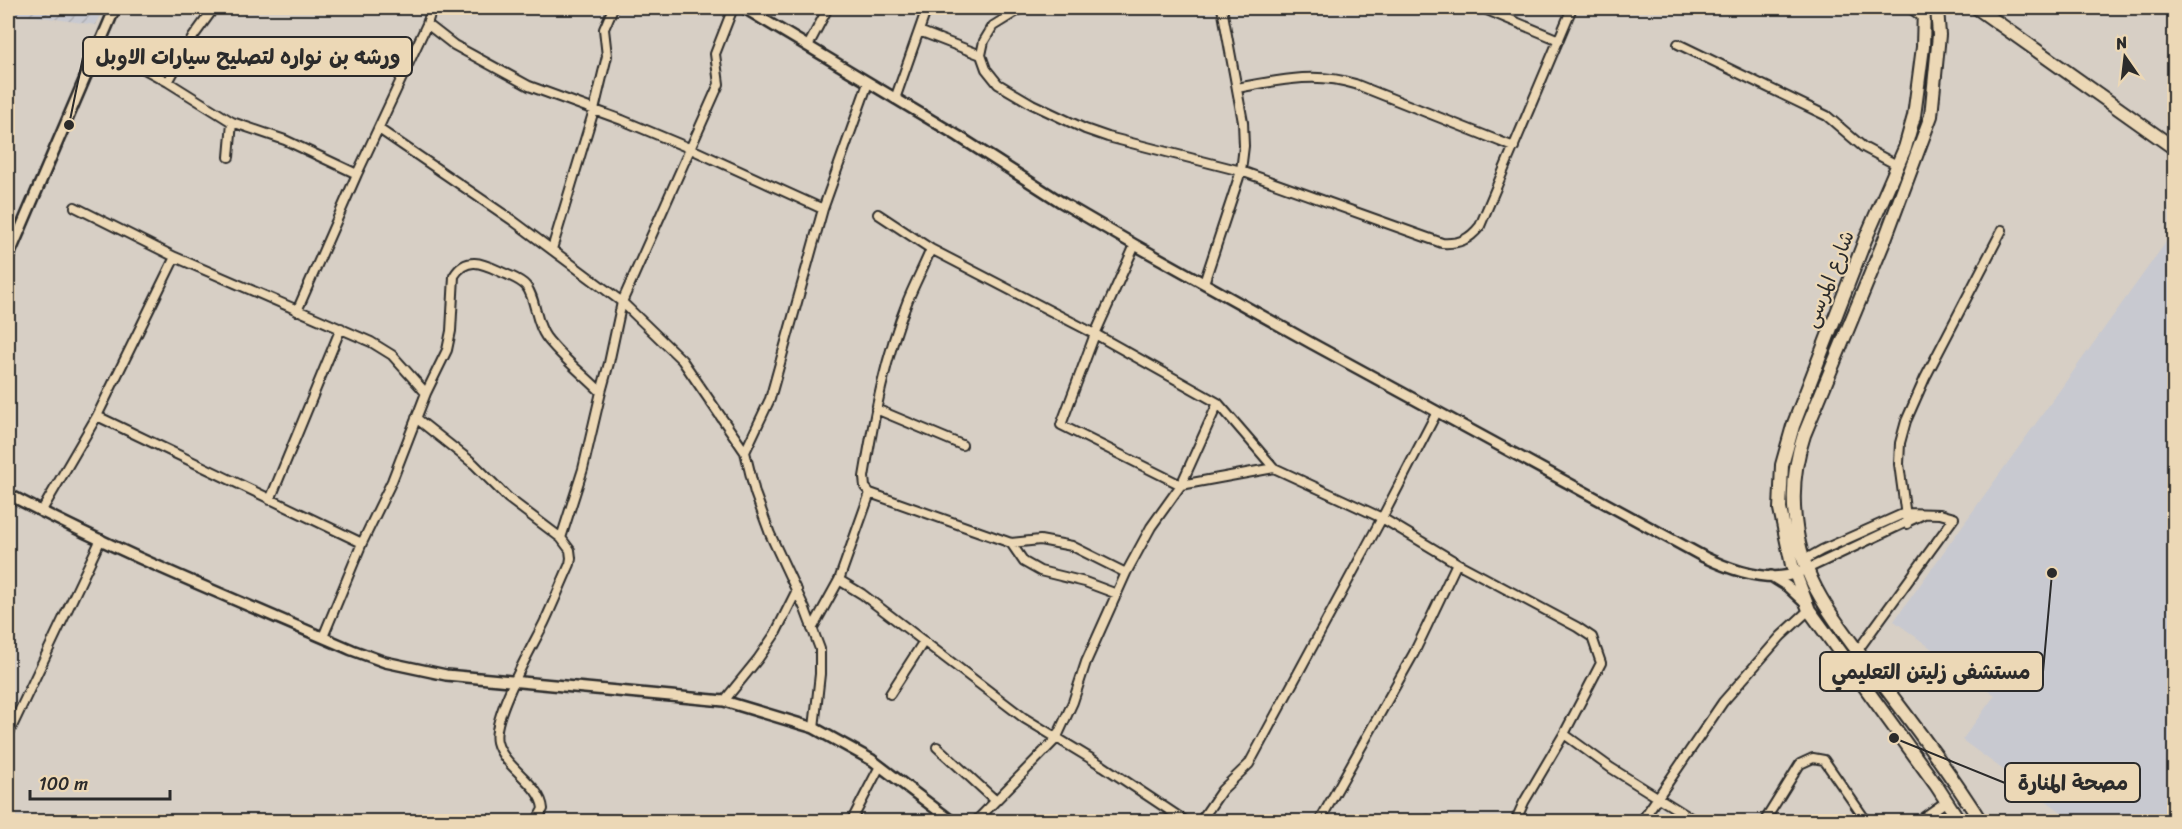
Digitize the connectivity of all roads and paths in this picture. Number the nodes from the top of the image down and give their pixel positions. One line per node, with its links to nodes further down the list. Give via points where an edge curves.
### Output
1 (115, 8): 23 (street)
2 (214, 8): 26 (street)
3 (432, 8): 19 (street)
4 (613, 8): 30 (street, via 604,29 607,56)
5 (733, 8): 34 (street, via 715,54 719,84)
6 (744, 8): 24 (street)
7 (927, 8): 20 (street)
8 (1022, 8): 25 (street, via 993,26)
9 (1222, 8): 28 (street)
10 (1482, 8): 21 (street)
11 (1572, 8): 21 (street)
12 (1910, 8): 17 (street)
13 (1937, 8): 18 (main road, شارع المرسى)
14 (1943, 8): 18 (main road)
15 (1977, 8): 35 (main road)
16 (824, 9): 24 (street)
17 (1924, 13): 37 (main road, شارع المرسى, via 1920,83 1914,116)
18 (1939, 21): 78 (main road, شارع المرسى, via 1931,116 1799,450 1793,506)
19 (427, 24): 30 (street, via 490,66 529,86); 32 (street)
20 (918, 31): 25 (street); 29 (street)
21 (1559, 40): 33 (street)
22 (1678, 44): 37 (street, via 1827,116 1863,147)
23 (100, 45): 26 (street); 48 (street)
24 (808, 46): 27 (street)
25 (981, 55): 38 (street, via 998,84 1085,129)
26 (168, 82): 31 (street)
27 (868, 83): 29 (street); 41 (street)
28 (1237, 88): 33 (street, via 1302,77 1336,79); 38 (street, via 1244,134)
29 (895, 99): 44 (street)
30 (594, 110): 34 (street); 45 (street)
31 (232, 122): 36 (street); 39 (street, via 285,140)
32 (379, 129): 39 (street); 45 (street)
33 (1514, 147): 38 (street, via 1480,226 1473,235 1453,244)
34 (689, 148): 41 (street); 50 (street)
35 (2175, 148)
36 (229, 157)
37 (1897, 165): 79 (main road, شارع المرسى, via 1807,389 1782,465 1780,509)
38 (1241, 171): 49 (street)
39 (357, 174): 51 (street)
40 (75, 207): 47 (street)
41 (823, 209): 62 (street, via 770,399)
42 (878, 214): 46 (street)
43 (2002, 230): 69 (street, via 1906,421 1900,452)
44 (1135, 244): 49 (street); 53 (street)
45 (552, 249): 50 (street)
46 (931, 249): 53 (street); 57 (street, via 902,316)
47 (175, 257): 51 (street); 59 (street)
48 (8, 258)
49 (1204, 283): 58 (street)
50 (622, 302): 54 (street); 62 (street, via 682,360)
51 (297, 311): 52 (street)
52 (341, 328): 55 (street, via 392,355); 67 (street)
53 (1095, 334): 56 (street); 64 (street, via 1060,425)
54 (601, 392): 55 (street, via 547,338 526,285 474,263 464,265 454,276 447,350); 73 (street, via 584,469)
55 (426, 393): 60 (street)
56 (1218, 403): 63 (street); 64 (street)
57 (876, 409): 61 (street); 65 (street, via 864,477)
58 (1437, 412): 71 (street); 81 (street, via 1704,557 1732,569)
59 (98, 416): 67 (street); 68 (street)
60 (416, 418): 73 (street); 75 (street)
61 (962, 445)
62 (745, 452): 83 (street, via 754,493)
63 (1274, 468): 64 (street); 71 (street)
64 (1181, 485): 80 (street, via 1151,527)
65 (870, 493): 76 (street); 82 (street)
66 (8, 494): 68 (street)
67 (270, 500): 75 (street)
68 (41, 512): 74 (street)
69 (1905, 513): 70 (street); 72 (street); 78 (street, via 1822,550)
70 (1925, 514): 72 (street); 89 (street, via 1954,518)
71 (1382, 519): 77 (street); 107 (street, via 1249,764 1222,790)
72 (1907, 524): 78 (street)
73 (561, 538): 90 (street, via 570,550 570,564)
74 (101, 539): 87 (street); 95 (street)
75 (362, 543): 87 (street)
76 (1011, 543): 80 (street, via 1051,541 1079,549); 84 (street, via 1024,562 1040,571)
77 (1457, 564): 94 (street, via 1592,637 1601,663); 108 (street, via 1414,653)
78 (1806, 565): 79 (street); 89 (main road, شارع المرسى, via 1821,598)
79 (1793, 569): 81 (street); 85 (main road, شارع المرسى)
80 (1126, 573): 84 (street)
81 (1771, 576): 85 (street)
82 (839, 580): 86 (street); 88 (street)
83 (797, 590): 86 (street); 92 (street, via 775,634)
84 (1117, 594): 96 (street)
85 (1807, 607): 99 (street, via 1723,702); 101 (main road, شارع المرسى)
86 (812, 629): 93 (street, via 820,649)
87 (322, 637): 90 (street, via 415,669)
88 (924, 641): 91 (street); 96 (street)
89 (1858, 650): 116 (main road, شارع المرسى, via 1950,773)
90 (513, 682): 92 (street); 102 (street, via 496,733 497,742 541,798 543,809)
91 (890, 694)
92 (724, 701): 93 (street)
93 (814, 728): 98 (street)
94 (1564, 734): 99 (street); 109 (street)
95 (8, 735)
96 (1056, 739): 100 (street); 106 (street)
97 (937, 747): 100 (street)
98 (880, 766): 103 (street); 104 (street)
99 (1657, 797): 110 (street); 111 (street)
100 (996, 800): 105 (street)
101 (1947, 801): 114 (street); 115 (main road, شارع المرسى)
102 (536, 822)
103 (851, 822)
104 (953, 822)
105 (975, 822)
106 (1186, 822)
107 (1200, 822)
108 (1320, 822)
109 (1515, 822)
110 (1641, 822)
111 (1697, 822)
112 (1764, 822): 113 (street, via 1800,764 1813,758 1824,760)
113 (1867, 822)
114 (1917, 822)
115 (1960, 822)
116 (1981, 822)

